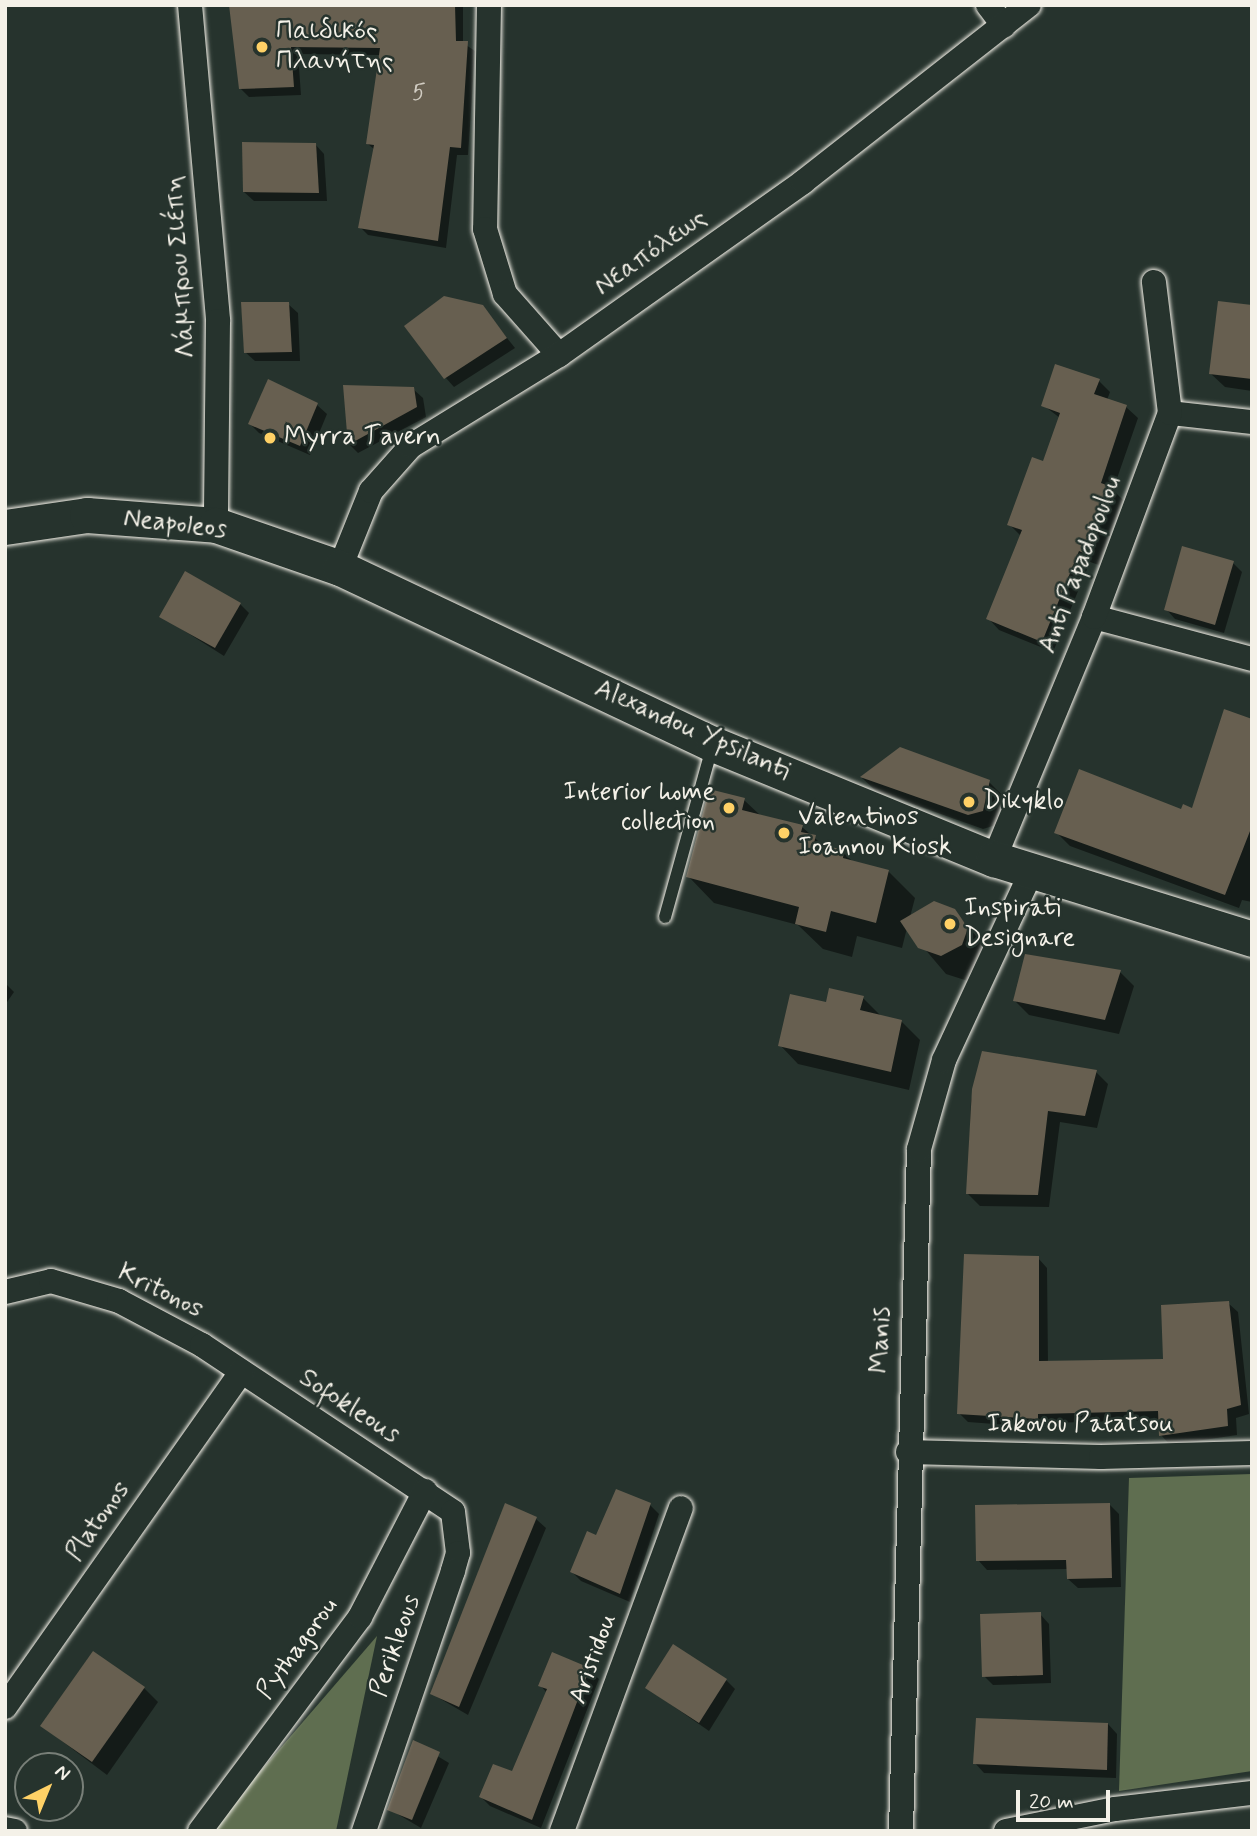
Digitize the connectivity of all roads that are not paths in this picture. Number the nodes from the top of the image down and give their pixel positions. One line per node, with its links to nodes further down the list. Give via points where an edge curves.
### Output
1 (190, 5): 10 (street, Λάμπρου Σιέπη, via 218,321)
2 (489, 5): 7 (street, via 485,229 505,294)
3 (988, 5): 5 (street)
4 (1029, 5): 5 (street, Νεαπόλεως)
5 (1004, 26): 7 (street, Νεαπόλεως, via 803,182)
6 (1154, 282): 8 (street, Anti Papadopoulou)
7 (559, 355): 12 (street, Νεαπόλεως, via 411,446 371,491)
8 (1170, 413): 9 (street); 13 (street, Anti Papadopoulou)
9 (1252, 422)
10 (216, 525): 11 (main road, Neapoleos, via 87,515); 12 (main road, Neapoleos)
11 (5, 527)
12 (340, 568): 15 (main road, Alexandou Ypsilanti)
13 (1094, 617): 14 (street); 16 (street, Anti Papadopoulou)
14 (1252, 659)
15 (713, 744): 16 (main road, Alexandou Ypsilanti); 18 (lane)
16 (994, 859): 17 (main road, Alexandou Ypsilanti)
17 (1031, 873): 19 (main road, Alexandou Ypsilanti); 22 (street, Manis, via 944,1060 919,1149)
18 (665, 917)
19 (1252, 939)
20 (5, 1292): 21 (street, Kritonos, via 51,1281 119,1301)
21 (241, 1372): 24 (street, Sofokleous); 26 (street, Platonos)
22 (908, 1451): 23 (street, Iakovou Patatsou, via 1101,1457); 33 (street, Manis)
23 (1252, 1453)
24 (425, 1492): 30 (street, Pythagorou, via 360,1617); 31 (street, Perikleous, via 453,1512 458,1553)
25 (681, 1508): 32 (street, Aristidou)
26 (5, 1707)
27 (1252, 1793): 34 (street, via 1115,1809)
28 (5, 1829): 29 (street)
29 (15, 1831)
30 (200, 1831)
31 (364, 1831)
32 (562, 1831)
33 (901, 1831)
34 (1006, 1831)

